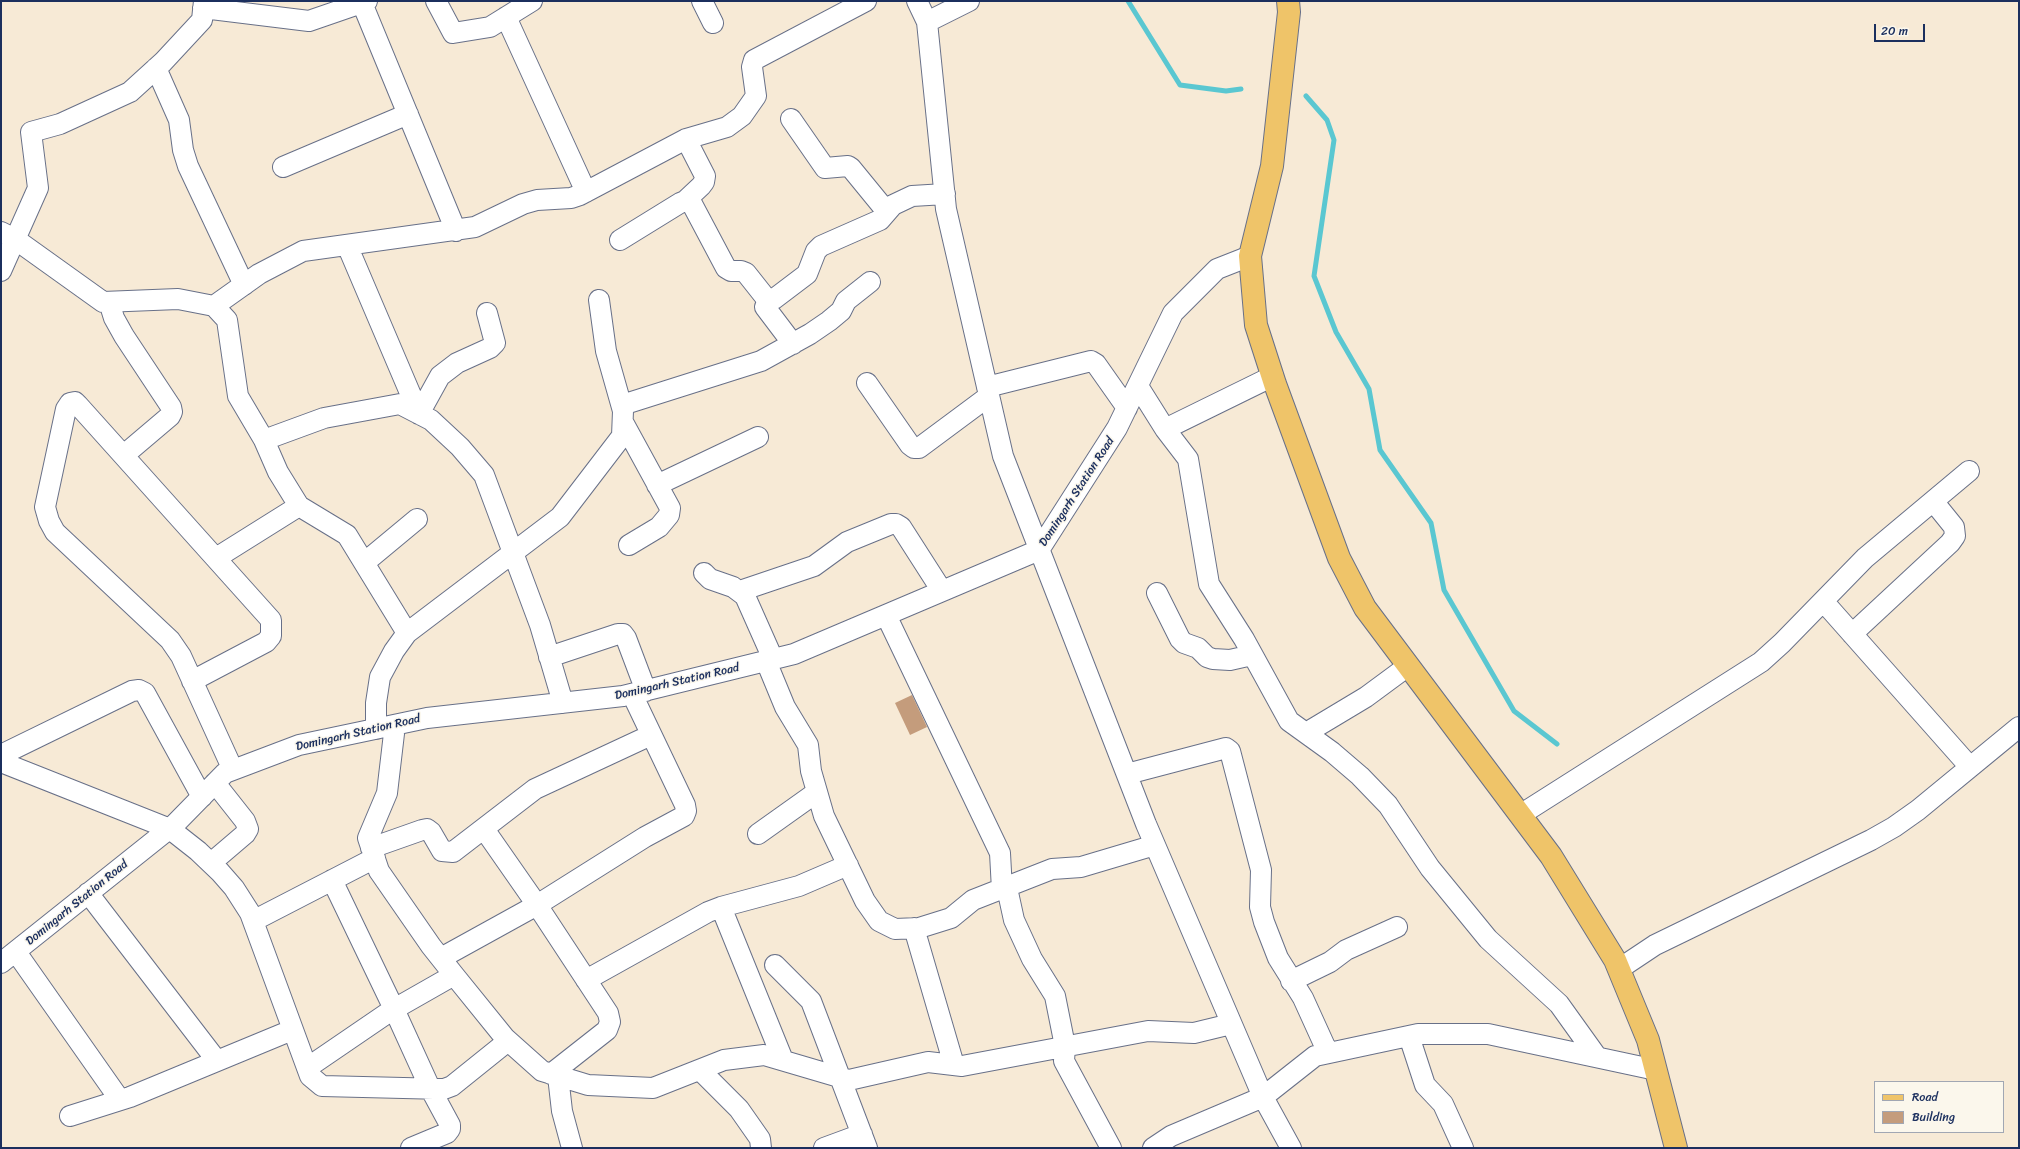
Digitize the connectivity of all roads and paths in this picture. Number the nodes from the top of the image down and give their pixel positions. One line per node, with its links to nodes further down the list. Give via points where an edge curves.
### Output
1 (436, 1): 10 (street, via 453,33 490,27)
2 (532, 1): 10 (street)
3 (702, 1): 12 (street)
4 (866, 1): 16 (street, via 754,60 752,67 756,96 742,116 728,127)
5 (917, 1): 11 (street)
6 (969, 1): 11 (street)
7 (1288, 1): 26 (main road, via 1289,12 1272,166)
8 (365, 2): 9 (street, via 309,21); 14 (street)
9 (203, 4): 13 (street, via 202,20)
10 (506, 17): 18 (street)
11 (927, 22): 19 (street)
12 (714, 23)
13 (156, 68): 23 (street, via 130,92 60,124 31,132 38,188); 29 (street, via 179,120 188,166)
14 (408, 114): 17 (street); 22 (street)
15 (791, 119): 21 (street, via 826,168 851,168)
16 (686, 139): 18 (street); 20 (street, via 705,176 701,186)
17 (283, 167)
18 (586, 192): 22 (street, via 572,198 536,200 475,227)
19 (944, 194): 21 (street, via 912,196 893,205); 39 (street)
20 (685, 201): 21 (street, via 691,202 726,268 731,272 746,273 764,297 769,299 774,299 806,274 816,251 821,246 880,220); 24 (street)
21 (887, 212)
22 (456, 231): 25 (street)
23 (8, 235): 27 (street); 31 (street, via 103,302)
24 (620, 240)
25 (347, 245): 29 (street, via 303,251 259,274); 41 (street)
26 (1250, 256): 36 (main road, via 1256,325); 38 (street, Domingarh Station Road, via 1217,269 1173,313)
27 (1, 271)
28 (870, 282): 35 (street, via 846,301 841,311)
29 (244, 285): 32 (street)
30 (599, 300): 42 (street, via 606,351)
31 (109, 302): 32 (street, via 178,299); 46 (street, via 124,336 172,412)
32 (214, 306): 45 (street, via 227,320 238,396)
33 (765, 307): 35 (street)
34 (487, 313): 41 (street, via 495,343 490,348 457,363 440,376)
35 (793, 344): 42 (street, via 761,361)
36 (1273, 376): 43 (street); 68 (main road, via 1339,558 1365,608)
37 (867, 383): 39 (street, via 914,448 919,448)
38 (1138, 386): 40 (street, Domingarh Station Road); 43 (street)
39 (988, 391): 40 (street, via 1092,361); 53 (street, via 1003,456)
40 (1127, 408): 53 (street, Domingarh Station Road, via 1118,428 1078,493)
41 (419, 414): 45 (street, via 400,404 324,418); 54 (street, via 431,420 460,447 484,475)
42 (622, 414): 48 (street); 54 (street, via 622,436 560,517)
43 (1165, 429): 65 (street, via 1188,459 1209,584)
44 (758, 437): 48 (street)
45 (264, 440): 50 (street, via 278,472)
46 (124, 455): 55 (street); 69 (street, via 75,402 70,402 66,409 46,507 49,522 55,532 170,640 181,656)
47 (1969, 471): 49 (street)
48 (657, 485): 52 (street, via 670,508 669,515 659,527)
49 (1933, 501): 61 (street, via 1865,558); 64 (street, via 1954,528 1955,536)
50 (299, 506): 55 (street); 56 (street, via 347,535)
51 (417, 519): 56 (street)
52 (629, 545)
53 (1039, 550): 59 (street, Domingarh Station Road); 80 (street)
54 (513, 553): 63 (street); 66 (street)
55 (216, 558): 69 (street, via 272,620 271,636 266,642)
56 (364, 563): 63 (street)
57 (704, 573): 58 (street, via 710,579)
58 (740, 591): 59 (street, via 814,566 847,542 891,524 902,527); 67 (street, via 745,596)
59 (942, 591): 62 (street, Domingarh Station Road)
60 (1158, 593): 65 (street, via 1184,643 1198,648 1213,659 1230,660)
61 (1823, 601): 64 (street); 83 (street, via 1782,643 1748,671)
62 (886, 615): 67 (street, Domingarh Station Road, via 794,654); 92 (street, via 1000,853)
63 (407, 634): 72 (street, via 380,677 376,703)
64 (1852, 634): 78 (street)
65 (1252, 655): 74 (street, via 1289,721)
66 (549, 657): 70 (street, via 623,634); 71 (street)
67 (769, 660): 70 (street, Domingarh Station Road); 82 (street, via 785,707 808,745)
68 (1408, 666): 74 (street, via 1360,701); 83 (main road)
69 (192, 681): 79 (street)
70 (639, 692): 71 (street, Domingarh Station Road); 75 (street)
71 (563, 703): 72 (street, Domingarh Station Road, via 427,718)
72 (385, 727): 79 (street, Domingarh Station Road, via 299,745); 88 (street, via 387,794 368,838)
73 (2019, 728): 78 (street)
74 (1306, 733): 113 (street, via 1360,776 1388,806 1430,868 1488,938 1559,1004)
75 (651, 735): 85 (street, via 535,789); 94 (street, via 684,805 684,816 650,834)
76 (1, 755): 81 (street, via 139,690 145,693)
77 (1, 762): 84 (street)
78 (1970, 767): 102 (street, via 1918,810 1871,840 1655,945)
79 (233, 770): 81 (street, Domingarh Station Road, via 225,773)
80 (1127, 774): 87 (street); 105 (street, via 1226,748 1230,751 1261,870 1260,907 1278,958)
81 (209, 790): 84 (street, Domingarh Station Road); 89 (street, via 245,821 248,829)
82 (817, 792): 86 (street); 90 (street, via 824,816)
83 (1520, 815): 102 (main road, via 1551,856)
84 (170, 829): 89 (street); 93 (street, Domingarh Station Road)
85 (484, 829): 88 (street, via 453,852 442,851 431,832 422,830); 94 (street)
86 (758, 834)
87 (1155, 845): 92 (street, via 1082,867 1052,870); 107 (street)
88 (373, 853): 91 (street); 100 (street, via 379,871)
89 (211, 863): 96 (street, via 234,888)
90 (848, 865): 95 (street, via 799,886); 98 (street, via 865,901 879,921 895,929)
91 (332, 880): 96 (street); 106 (street)
92 (1005, 889): 98 (street, via 973,900 950,918); 111 (street, via 1014,920 1032,959 1055,996)
93 (88, 893): 99 (street, Domingarh Station Road); 115 (street)
94 (537, 905): 100 (street); 104 (street)
95 (721, 907): 104 (street, via 685,924); 114 (street)
96 (253, 921): 108 (street)
97 (1397, 927): 105 (street, via 1349,948 1330,962)
98 (914, 928): 116 (street)
99 (8, 957): 124 (street)
100 (441, 958): 103 (street)
101 (775, 965): 121 (street, via 811,1000)
102 (1619, 969): 119 (main road, via 1648,1040)
103 (454, 975): 106 (street); 110 (street)
104 (586, 980): 120 (street, via 608,1013 610,1022 607,1030)
105 (1291, 980): 112 (street, via 1308,1006)
106 (394, 1009): 117 (street); 122 (street)
107 (1231, 1024): 111 (street, via 1194,1033 1148,1031); 123 (street)
108 (292, 1030): 115 (street); 117 (street)
109 (1409, 1036): 112 (street); 113 (street, via 1488,1034); 134 (street, via 1422,1079 1443,1104)
110 (508, 1041): 120 (street, via 542,1071); 122 (street, via 452,1086 444,1089)
111 (1065, 1046): 116 (street, via 962,1066); 131 (street, via 1064,1061)
112 (1328, 1053): 123 (street, via 1314,1056)
113 (1597, 1057): 119 (street)
114 (783, 1060): 118 (street, via 764,1055 724,1060); 121 (street)
115 (217, 1061): 124 (street)
116 (954, 1065): 121 (street, via 928,1062 849,1080)
117 (307, 1068): 122 (street, via 315,1081 322,1086)
118 (700, 1070): 120 (street, via 653,1088 588,1085); 129 (street, via 739,1109 760,1139)
119 (1656, 1070): 135 (main road)
120 (554, 1075): 128 (street)
121 (838, 1076): 126 (street)
122 (430, 1088): 127 (street, via 450,1125 450,1130)
123 (1263, 1097): 132 (street, via 1171,1136); 133 (street)
124 (120, 1100): 125 (street)
125 (70, 1116)
126 (864, 1141): 130 (street)
127 (411, 1148)
128 (572, 1148)
129 (761, 1148)
130 (824, 1148)
131 (1111, 1148)
132 (1153, 1148)
133 (1291, 1148)
134 (1463, 1148)
135 (1676, 1148)

